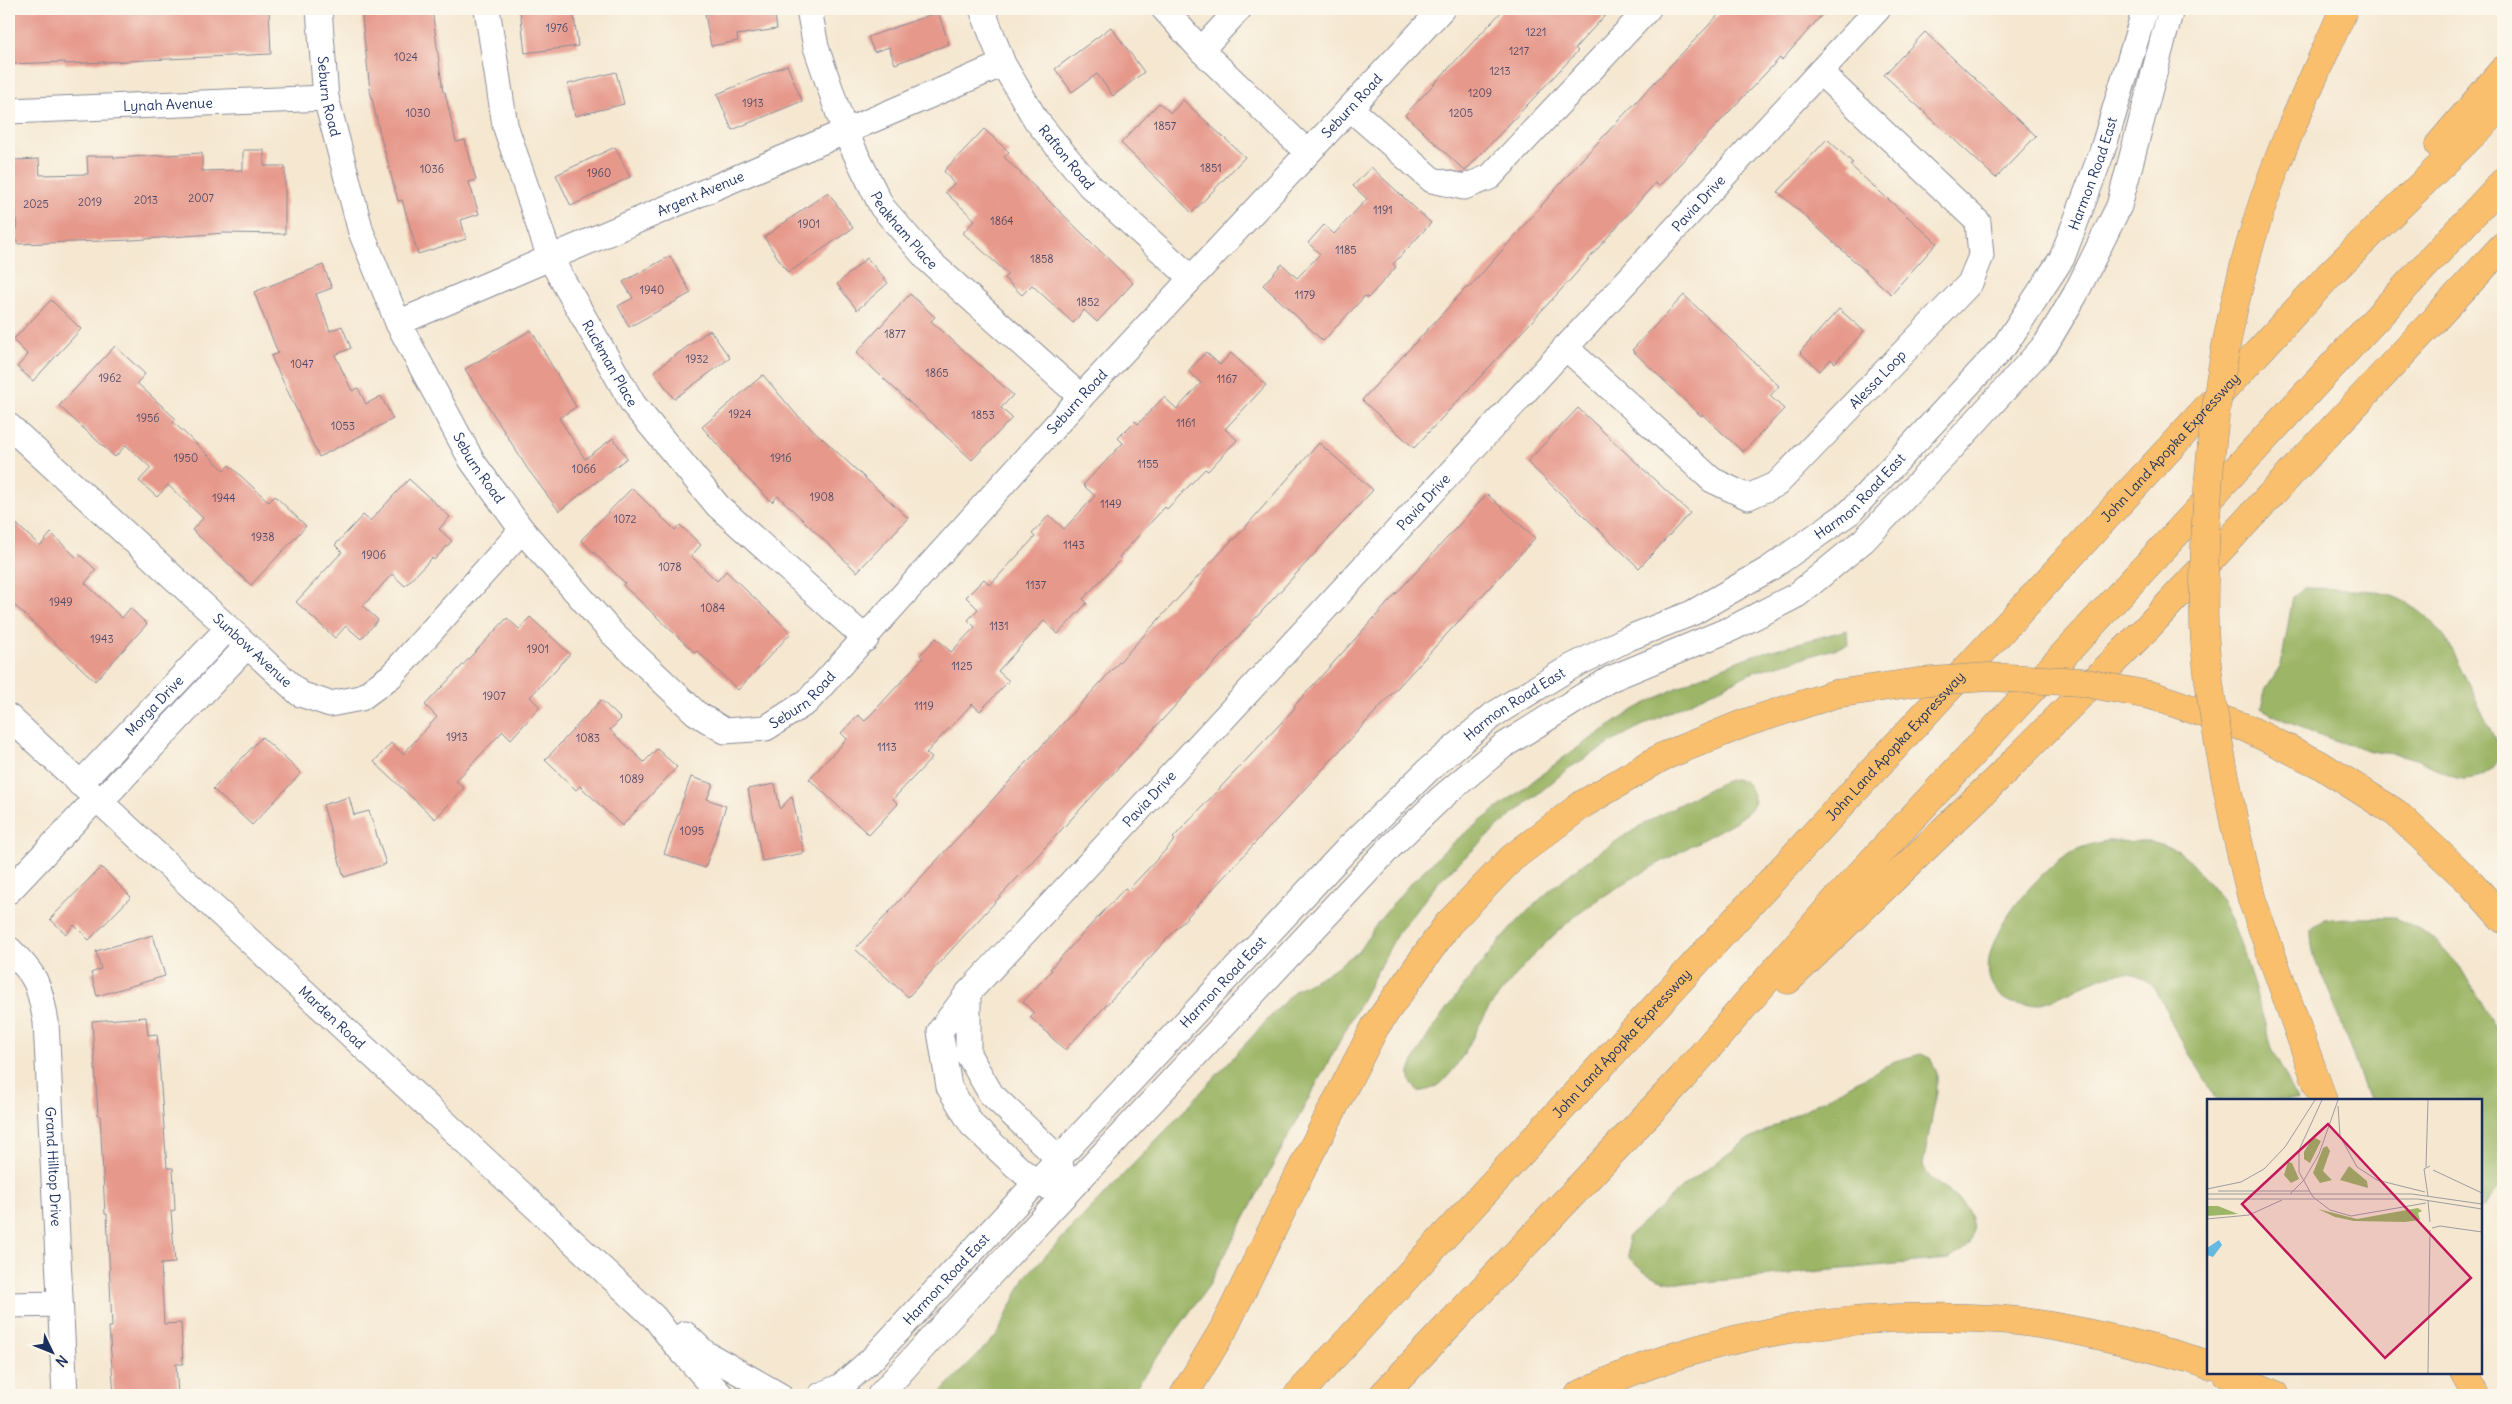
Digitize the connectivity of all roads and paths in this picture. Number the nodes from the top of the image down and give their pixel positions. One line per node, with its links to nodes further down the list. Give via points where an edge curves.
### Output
1 (319, 9): 17 (street, Seburn Road)
2 (487, 9): 25 (street, Ruckman Place, via 505,125)
3 (809, 9): 21 (street, Peakham Place, via 816,47)
4 (982, 9): 14 (street, Rafton Road)
5 (1164, 9): 13 (street)
6 (1239, 9): 13 (street)
7 (1442, 9): 19 (street, Seburn Road)
8 (1648, 9): 19 (street, via 1490,177 1464,187 1432,180)
9 (1878, 9): 16 (street, Pavia Drive)
10 (2145, 9): 44 (street, Harmon Road East, via 2102,152 2062,258 2006,345 1850,512 1769,569 1701,608 1629,638 1578,664 1493,715 1428,770 1348,848)
11 (2170, 9): 46 (street, Harmon Road East, via 2115,215 2046,344 1949,451 1864,540 1797,595 1733,628 1610,679 1503,746 1454,786 1392,845)
12 (2344, 9): 43 (highway, bridge, via 2287,140 2258,217 2237,296 2219,382 2207,483 2204,597 2209,680 2217,735 2252,900)
13 (1201, 50): 22 (street)
14 (1003, 64): 21 (street, Argent Avenue); 27 (street, Rafton Road, via 1036,120 1090,186)
15 (2503, 70): 26 (highway)
16 (1820, 72): 29 (street, Pavia Drive); 29 (street, Alessa Loop, via 1978,222 1981,256 1970,283 1777,484 1748,497 1712,480)
17 (326, 98): 20 (street, Lynah Avenue); 28 (street, Seburn Road, via 361,232)
18 (2503, 105): 26 (highway, John Land Apopka Expressway)
19 (1350, 108): 22 (street, Seburn Road)
20 (9, 111)
21 (845, 132): 25 (street, Argent Avenue); 30 (street, Peakham Place, via 882,207 928,260)
22 (1308, 153): 27 (street, Seburn Road)
23 (2503, 182): 42 (highway, via 1836,901)
24 (2503, 246): 42 (highway, via 2137,638 1995,781)
25 (550, 258): 28 (street, Argent Avenue); 34 (street, Ruckman Place, via 633,404 718,506)
26 (2331, 273): 59 (highway, John Land Apopka Expressway)
27 (1191, 278): 30 (street, Seburn Road)
28 (398, 323): 32 (street, Seburn Road, via 472,461)
29 (1565, 347): 41 (street, Pavia Drive, via 1209,736)
30 (1081, 397): 34 (street, Seburn Road)
31 (9, 426): 33 (street, Sunbow Avenue)
32 (522, 530): 34 (street, Seburn Road, via 612,634 696,713 725,731 766,728 807,702); 35 (street, Sunbow Avenue, via 391,676 361,698 330,704 300,694)
33 (228, 628): 35 (street, Sunbow Avenue); 37 (street, Morga Drive)
34 (866, 639)
35 (247, 646): 37 (street, Morga Drive)
36 (9, 717): 37 (street, Marden Road)
37 (92, 795): 38 (street); 49 (street, Marden Road)
38 (9, 891)
39 (2503, 919): 58 (highway, bridge, via 2470,882 2396,813 2319,764 2246,728 2154,696 2081,682 1989,677 1918,682 1835,694 1745,723 1662,757 1584,804 1512,858 1448,924 1375,1027 1224,1330)
40 (9, 949): 47 (street, Grand Hilltop Drive, via 39,986 46,1022)
41 (968, 993): 44 (street, via 968,1054 991,1094); 45 (street, Pavia Drive, via 940,1031 949,1087 972,1125)
42 (1682, 1078): 60 (highway)
43 (2323, 1099)
44 (1060, 1159): 45 (street, Harmon Road East); 46 (street)
45 (1037, 1184): 46 (street, Pavia Drive); 56 (street, Harmon Road East, via 870,1361 841,1386)
46 (1067, 1192): 57 (street, Harmon Road East)
47 (60, 1304): 48 (street); 53 (street, Grand Hilltop Drive)
48 (9, 1305)
49 (655, 1318): 54 (street, Marden Road); 55 (street, Marden Road, via 677,1326 705,1352)
50 (2207, 1365): 61 (highway, via 2101,1335 2005,1321 1897,1318 1800,1327 1715,1344 1612,1379)
51 (2228, 1374): 62 (highway)
52 (2465, 1374): 63 (highway)
53 (65, 1395)
54 (721, 1395)
55 (779, 1395)
56 (822, 1395)
57 (880, 1395)
58 (1184, 1395)
59 (1298, 1395)
60 (1383, 1395)
61 (1579, 1395)
62 (2276, 1395)
63 (2476, 1395)

